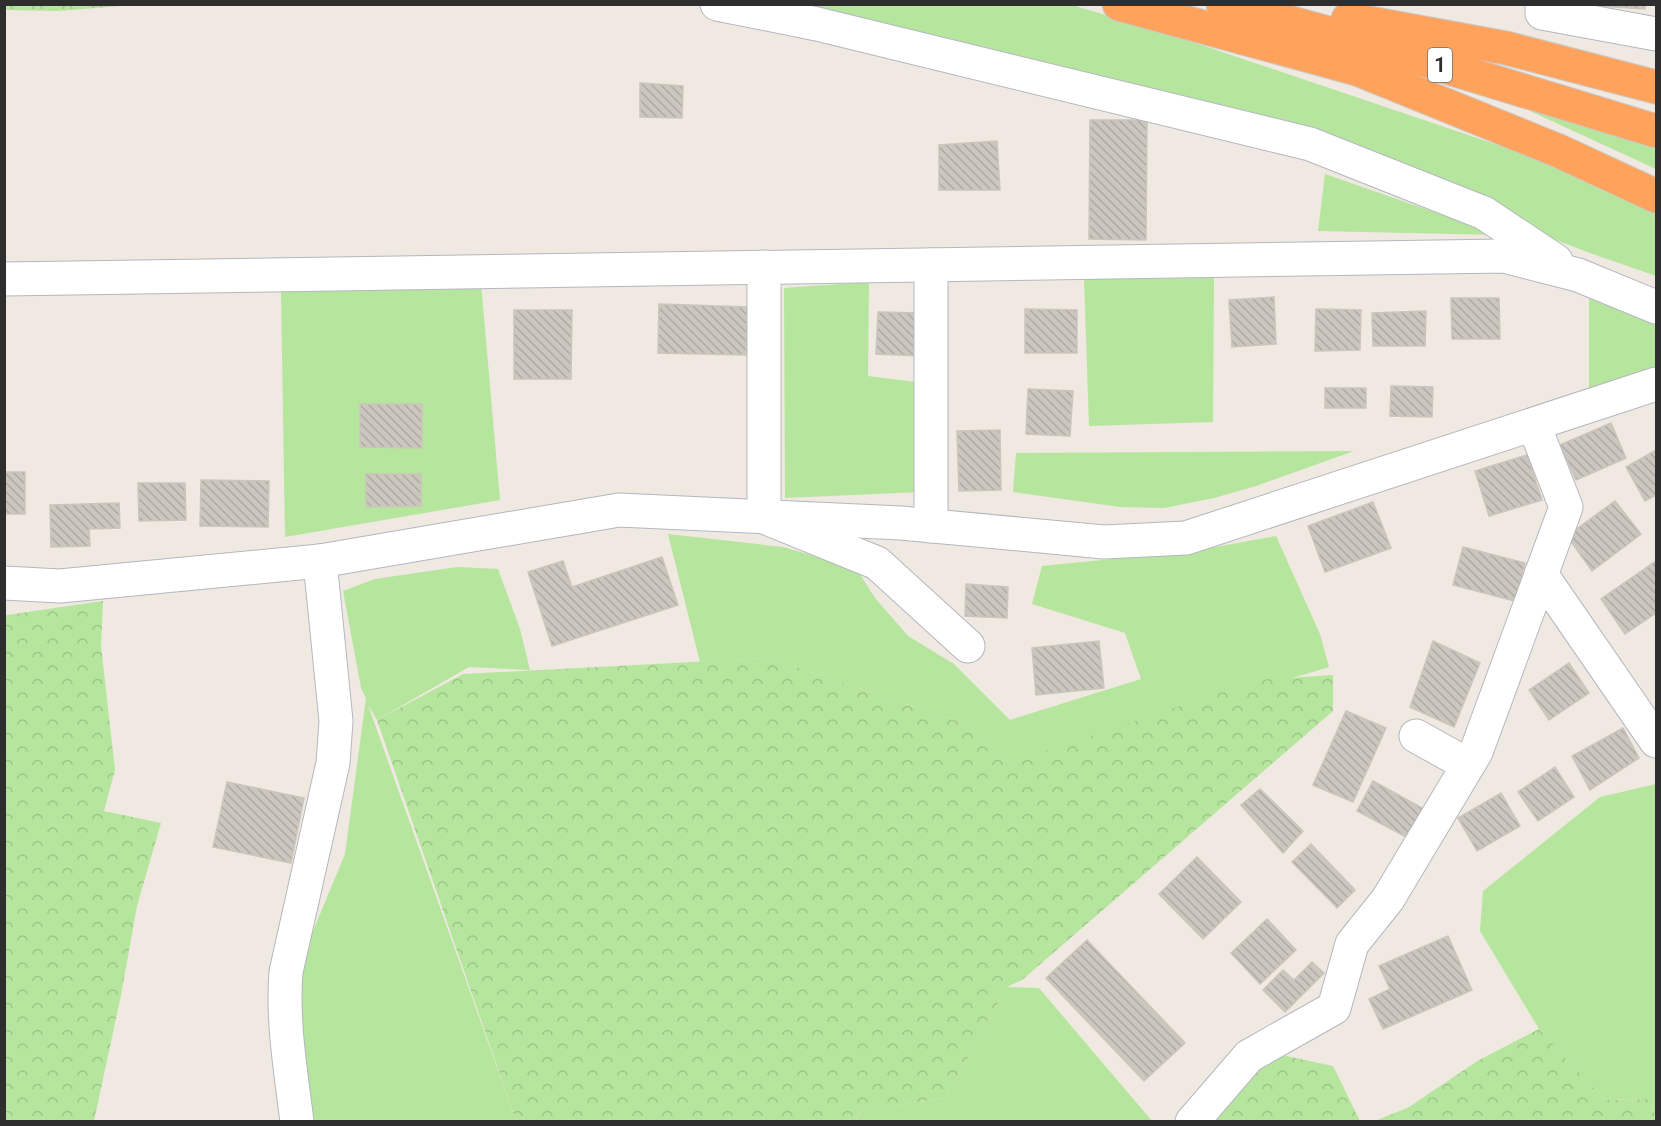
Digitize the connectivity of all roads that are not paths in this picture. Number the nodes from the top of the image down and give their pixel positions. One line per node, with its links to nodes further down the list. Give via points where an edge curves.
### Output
1 (717, 4): 12 (street, via 817,24 1310,144 1484,213)
2 (1119, 4): 9 (highway, via 1357,69 1559,151)
3 (1223, 4): 8 (highway, 1)
4 (1270, 4): 7 (highway, via 1506,48)
5 (1542, 4): 6 (street, via 1542,13)
6 (1656, 34)
7 (1656, 87)
8 (1656, 130)
9 (1656, 196)
10 (932, 265): 11 (street); 12 (street, via 1504,256); 18 (street)
11 (764, 267): 13 (street); 17 (street)
12 (1578, 275): 14 (street)
13 (4, 279)
14 (1656, 307)
15 (1656, 384): 16 (street)
16 (1534, 425): 18 (street, via 1186,538 1104,542); 20 (street, via 1566,507)
17 (764, 517): 18 (street); 19 (street, via 619,510); 22 (street, via 877,563)
18 (931, 526)
19 (320, 561): 21 (street, via 60,586); 26 (street, via 336,721 333,763 286,972 289,1060)
20 (1541, 574): 24 (street); 25 (street)
21 (4, 582)
22 (968, 645)
23 (1416, 736): 25 (street)
24 (1656, 741)
25 (1468, 765): 27 (street, via 1388,899 1352,944 1334,1008 1249,1056)
26 (297, 1122)
27 (1192, 1122)

